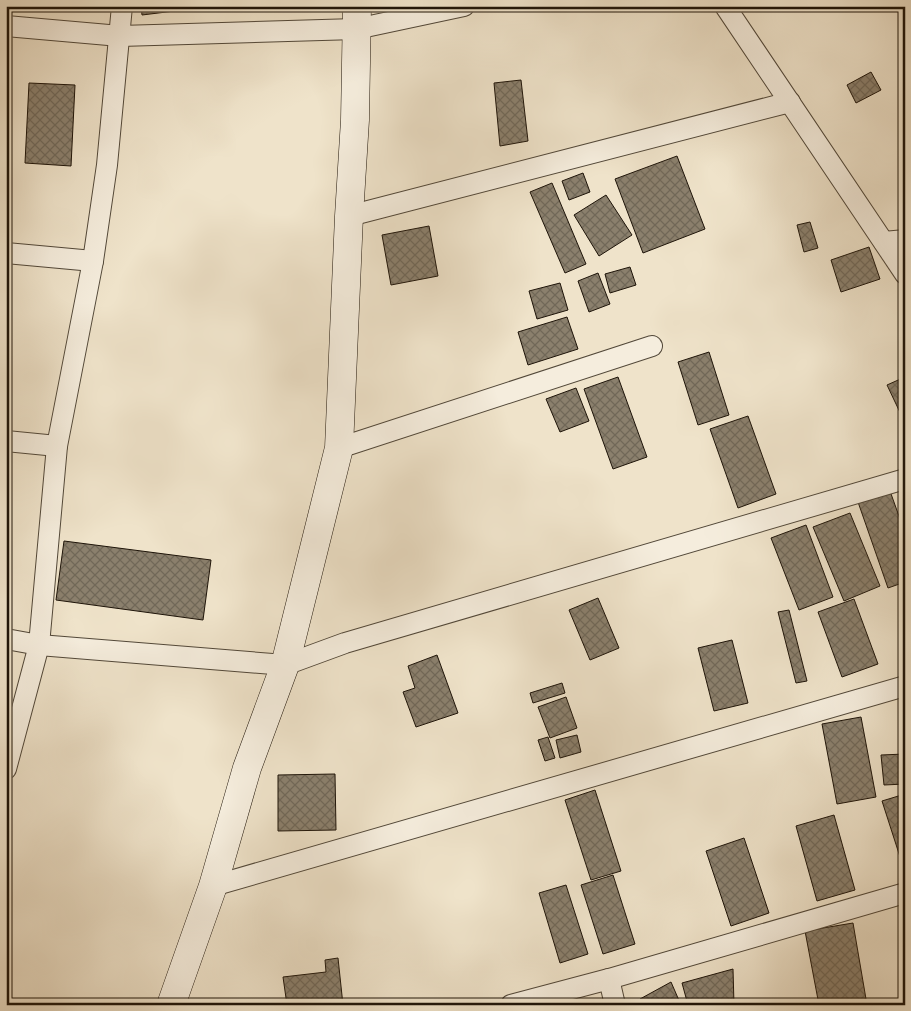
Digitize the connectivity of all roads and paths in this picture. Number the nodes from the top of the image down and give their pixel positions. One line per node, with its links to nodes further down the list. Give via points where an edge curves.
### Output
1 (122, 6): 6 (street)
2 (464, 6): 4 (street)
3 (725, 6): 7 (street)
4 (356, 18): 6 (street); 8 (street, via 355,120)
5 (6, 26): 6 (street)
6 (120, 36): 12 (street)
7 (790, 102): 8 (street); 10 (street)
8 (349, 216): 17 (street)
9 (905, 240): 10 (street)
10 (884, 242): 13 (street)
11 (6, 253): 12 (street)
12 (93, 261): 16 (street)
13 (905, 274)
14 (652, 346): 17 (street)
15 (6, 441): 16 (street)
16 (57, 446): 20 (street)
17 (339, 448): 21 (street)
18 (905, 479): 21 (street, via 345,643)
19 (6, 640): 20 (street)
20 (40, 644): 21 (street); 23 (street)
21 (285, 665): 24 (street, via 247,768)
22 (905, 686): 24 (street)
23 (6, 768)
24 (213, 886): 27 (street)
25 (905, 893): 26 (street)
26 (609, 979): 28 (street); 29 (street)
27 (170, 1005)
28 (511, 1005)
29 (615, 1005)

